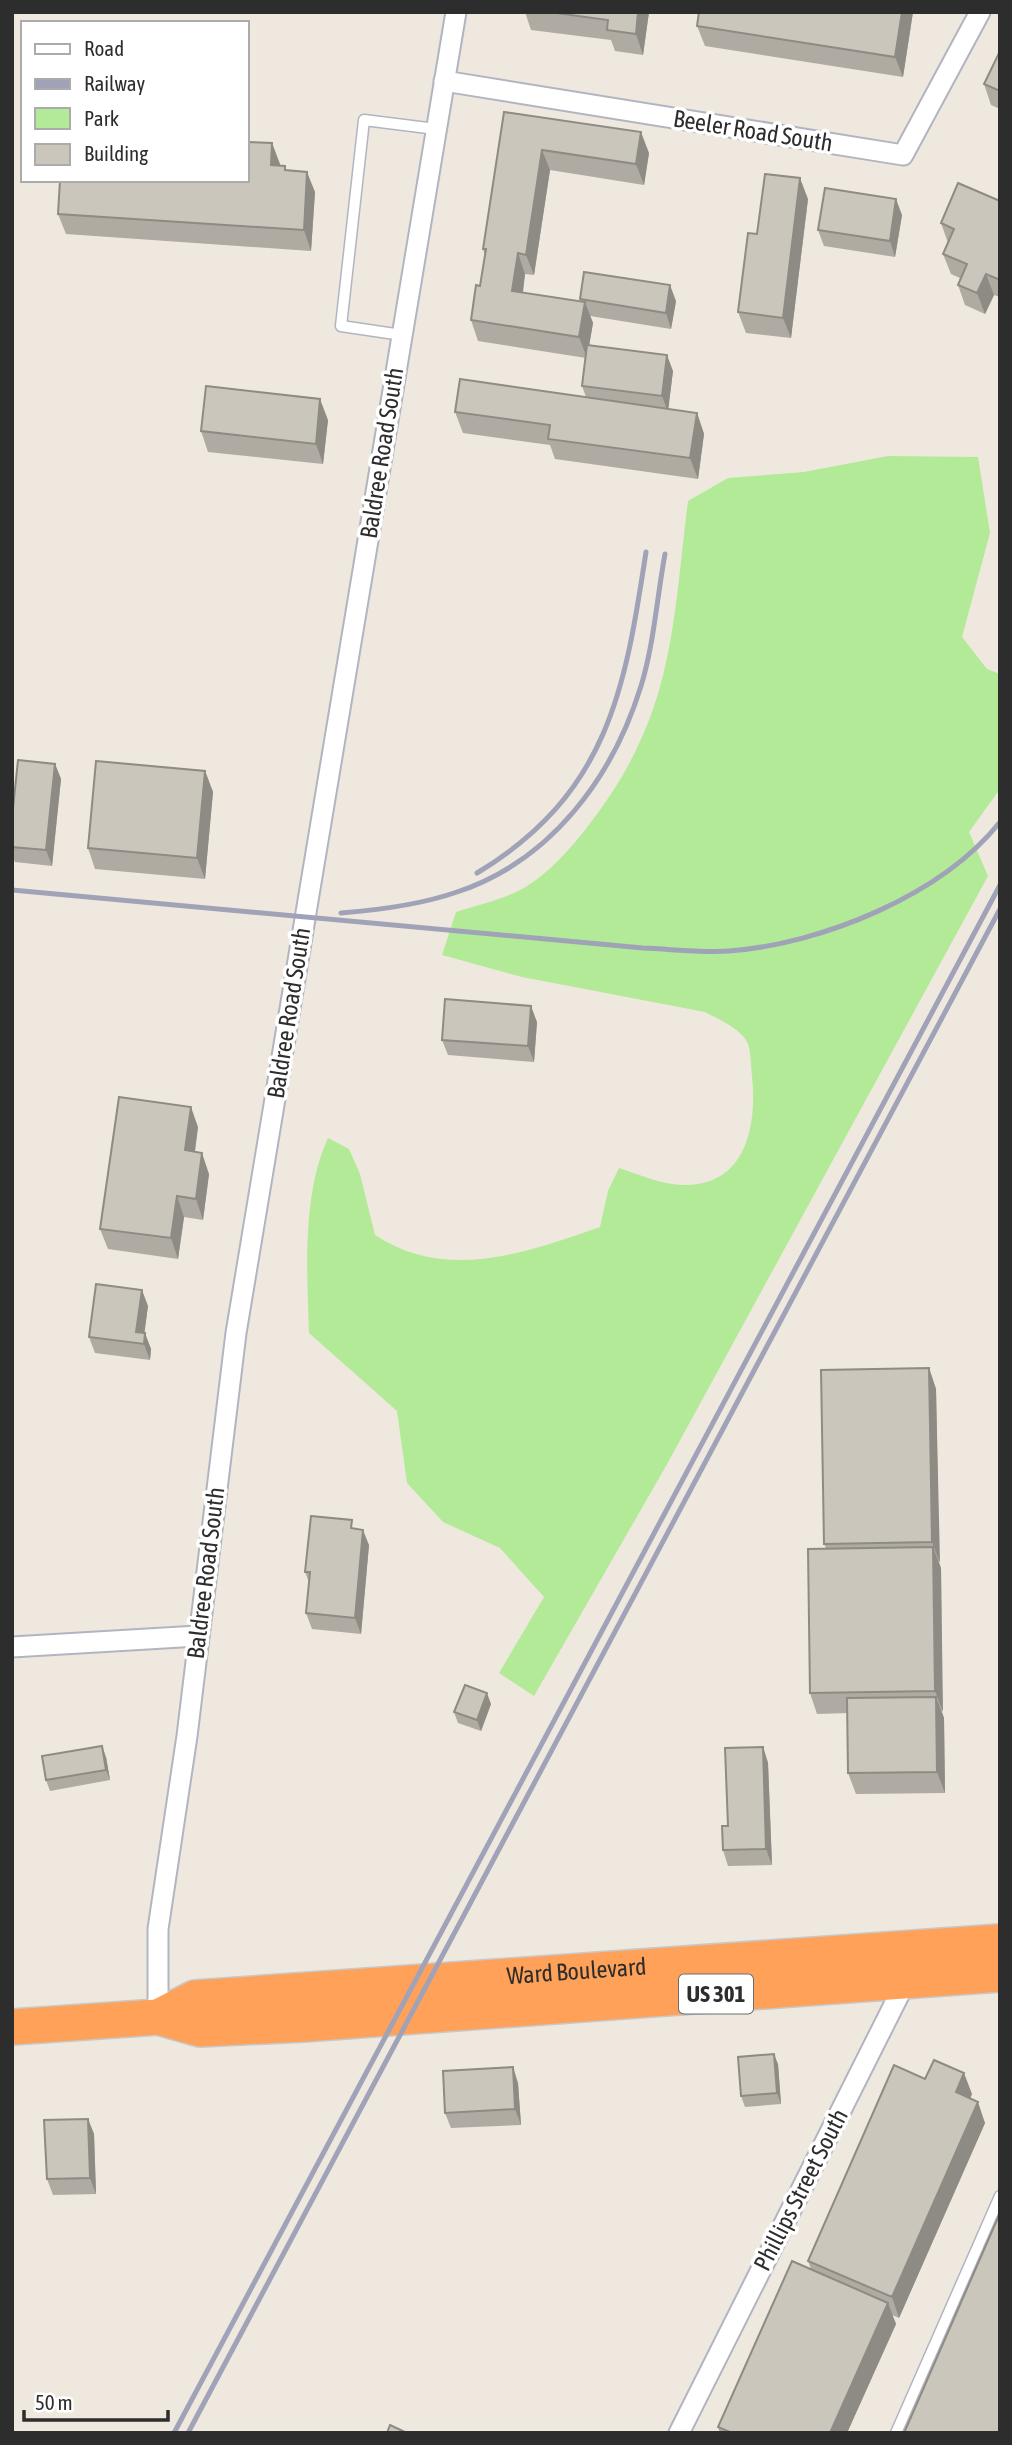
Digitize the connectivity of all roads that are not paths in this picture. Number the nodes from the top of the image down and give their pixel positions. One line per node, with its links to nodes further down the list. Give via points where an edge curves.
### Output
1 (456, 12): 3 (street, Baldree Road South)
2 (980, 12): 3 (street, Beeler Road South, via 903,155)
3 (444, 80): 4 (street, Baldree Road South)
4 (436, 130): 5 (street, Baldree Road South); 5 (lane, via 364,120 341,326)
5 (402, 335): 6 (street, Baldree Road South, via 246,1268)
6 (198, 1636): 7 (street); 12 (street, Baldree Road South, via 158,1929)
7 (12, 1647)
8 (1000, 1942): 9 (highway, Ward Boulevard / US 301)
9 (922, 1947): 11 (street, Phillips Street South); 12 (highway, Ward Boulevard / US 301, via 195,1998)
10 (1000, 1974): 11 (highway, Ward Boulevard / US 301)
11 (906, 1980): 12 (highway, Ward Boulevard / US 301, via 200,2029); 15 (street, Phillips Street South)
12 (158, 2017): 13 (highway, Ward Boulevard)
13 (12, 2027)
14 (1000, 2196): 16 (lane)
15 (679, 2433)
16 (896, 2433)

